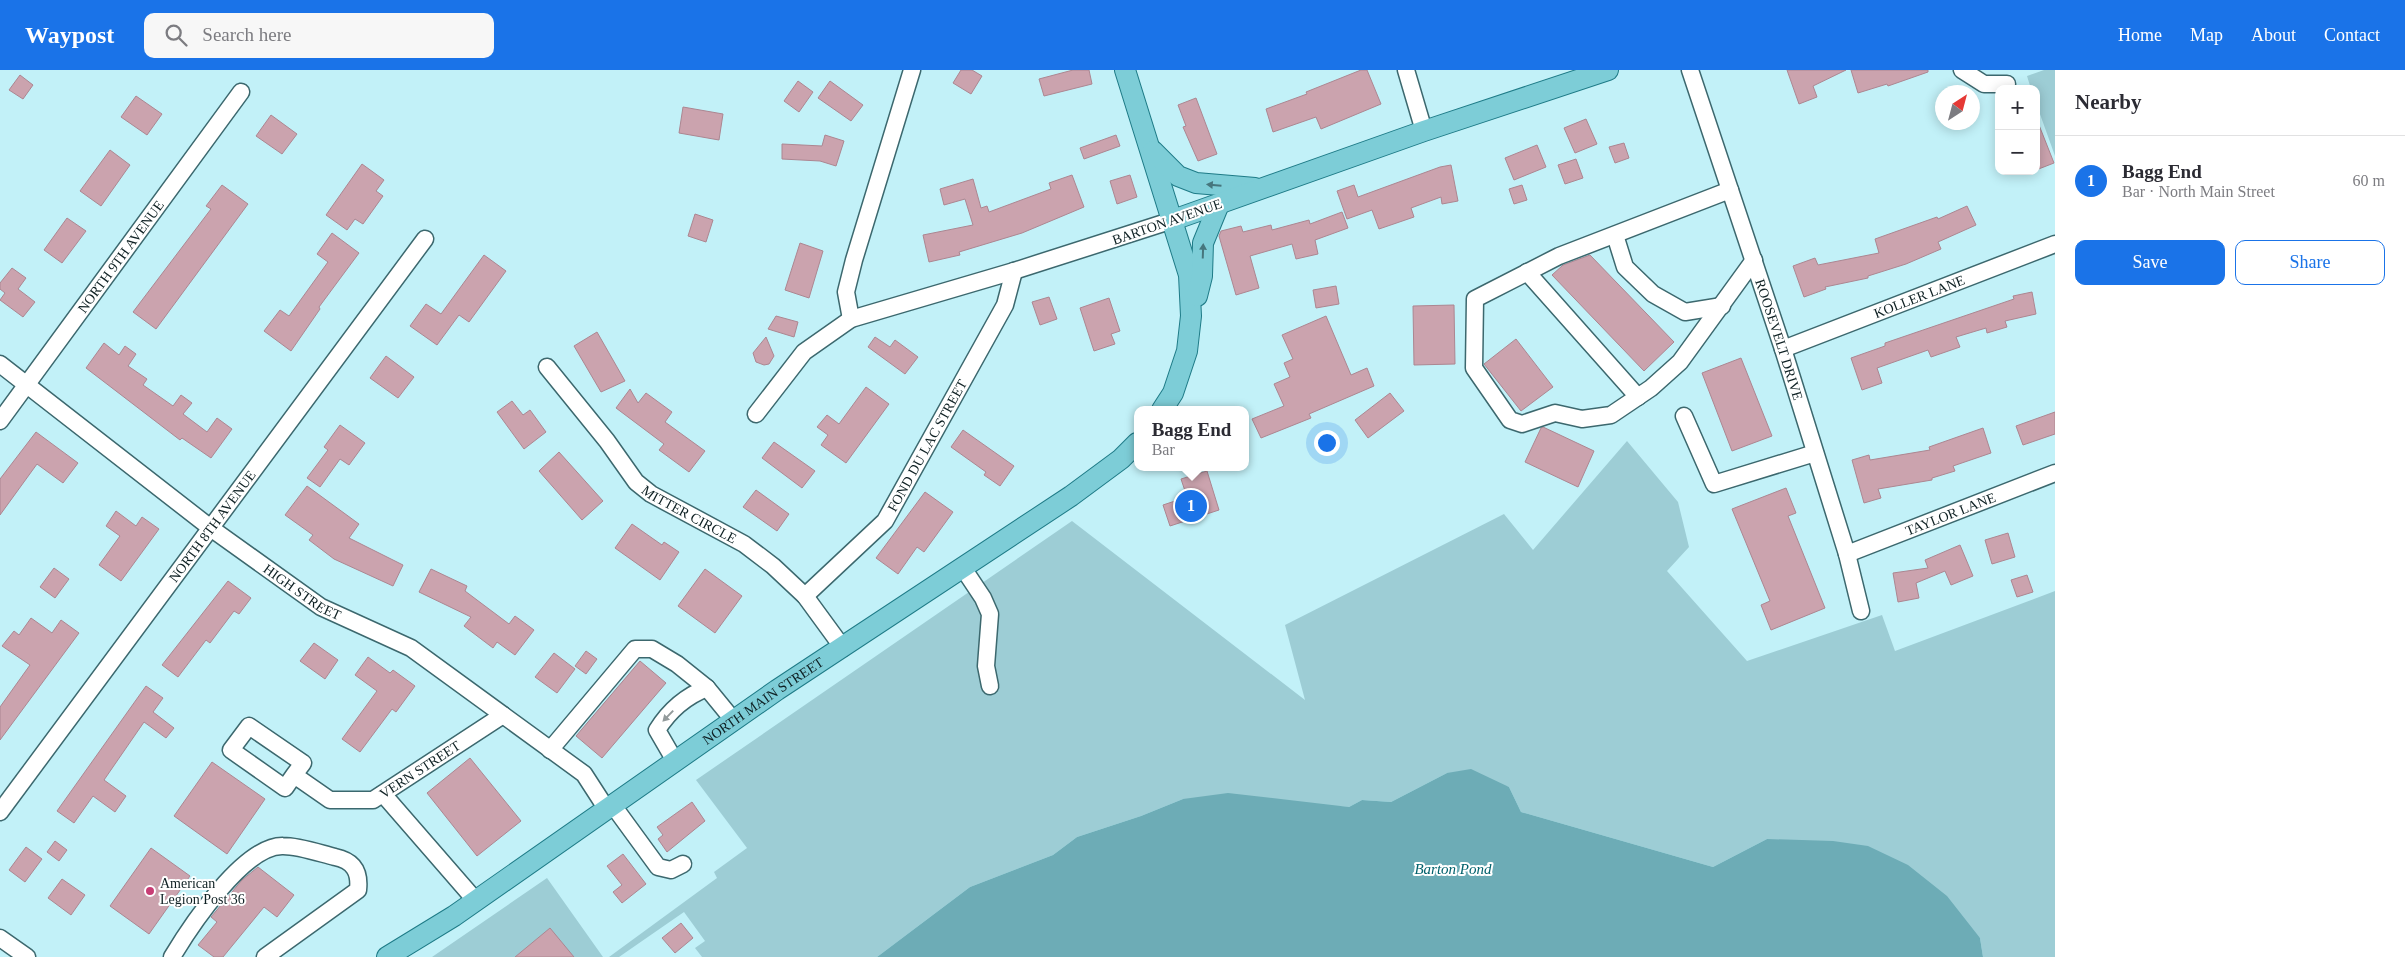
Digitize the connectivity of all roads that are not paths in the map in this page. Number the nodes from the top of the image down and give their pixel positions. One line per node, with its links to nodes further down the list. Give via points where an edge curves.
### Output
1 (912, 70): 23 (street, via 846,292)
2 (1125, 70): 10 (main road)
3 (1406, 70): 9 (street)
4 (1608, 70): 9 (main road, BARTON AVENUE)
5 (1690, 70): 12 (street, ROOSEVELT DRIVE)
6 (1962, 70): 7 (street, via 1984,84)
7 (2007, 84)
8 (241, 92): 27 (street, NORTH 9TH AVENUE)
9 (1424, 131): 11 (main road, BARTON AVENUE)
10 (1150, 148): 11 (main road, one-way to 10, via 1196,183 1178,176); 14 (main road)
11 (1263, 189): 13 (main road, BARTON AVENUE)
12 (1730, 190): 15 (street); 18 (street, ROOSEVELT DRIVE)
13 (1218, 204): 14 (main road, BARTON AVENUE); 22 (main road, one-way to 13, via 1202,276 1204,242)
14 (1173, 220): 19 (street, BARTON AVENUE); 22 (main road, via 1189,275)
15 (1615, 234): 20 (street); 21 (street, via 1626,267 1652,294 1685,312)
16 (425, 239): 36 (street, NORTH 8TH AVENUE)
17 (2055, 244): 24 (street, KOLLER LANE)
18 (1754, 260): 21 (street); 24 (street, ROOSEVELT DRIVE)
19 (1014, 271): 23 (street, BARTON AVENUE); 39 (street, FOND DU LAC STREET, via 1005,305 885,521)
20 (1527, 272): 28 (street); 28 (street, via 1475,299 1474,368 1510,420 1522,424 1555,413 1582,419 1611,415)
21 (1722, 306): 28 (street, via 1680,362)
22 (1191, 316): 29 (main road, via 1187,350 1173,393)
23 (851, 319): 30 (street, BARTON AVENUE, via 804,352)
24 (1783, 349): 34 (street, ROOSEVELT DRIVE)
25 (0, 364): 27 (street, HIGH STREET)
26 (547, 366): 39 (street, MITTER CIRCLE, via 636,482 651,494 744,544)
27 (27, 385): 32 (street, NORTH 9TH AVENUE); 36 (street, HIGH STREET)
28 (1638, 396)
29 (1165, 406)
30 (756, 414)
31 (1684, 416): 34 (street, via 1714,484)
32 (0, 420)
33 (1134, 445): 38 (main road, NORTH MAIN STREET, via 1121,459 1071,496)
34 (1815, 452): 37 (street, ROOSEVELT DRIVE)
35 (2055, 473): 37 (street, TAYLOR LANE)
36 (212, 529): 44 (street, HIGH STREET, via 321,607 411,648); 51 (street, NORTH 8TH AVENUE)
37 (1847, 554): 40 (street, ROOSEVELT DRIVE)
38 (963, 568): 41 (main road, NORTH MAIN STREET); 42 (street, via 990,614 986,666)
39 (805, 596): 41 (street, MITTER CIRCLE)
40 (1861, 611)
41 (842, 648): 45 (main road, NORTH MAIN STREET)
42 (990, 686)
43 (707, 688): 45 (street); 46 (street, via 652,649 635,649); 47 (street, one-way to 47, via 692,694 656,730)
44 (502, 714): 46 (street, HIGH STREET); 49 (street, VERN STREET)
45 (734, 720): 47 (main road, NORTH MAIN STREET)
46 (550, 750): 50 (street, HIGH STREET, via 584,774)
47 (675, 761): 50 (main road, NORTH MAIN STREET)
48 (294, 776): 49 (street, VERN STREET, via 330,800 373,800)
49 (383, 794): 53 (street)
50 (609, 806): 52 (street, HIGH STREET, via 658,868 670,870); 53 (main road, NORTH MAIN STREET)
51 (0, 812)
52 (682, 864)
53 (476, 901): 58 (main road, NORTH MAIN STREET)
54 (0, 938): 55 (street)
55 (27, 957)
56 (172, 957): 57 (street, via 208,903 261,851 282,846 343,859 355,867 360,877 358,890)
57 (265, 957)
58 (387, 957)

